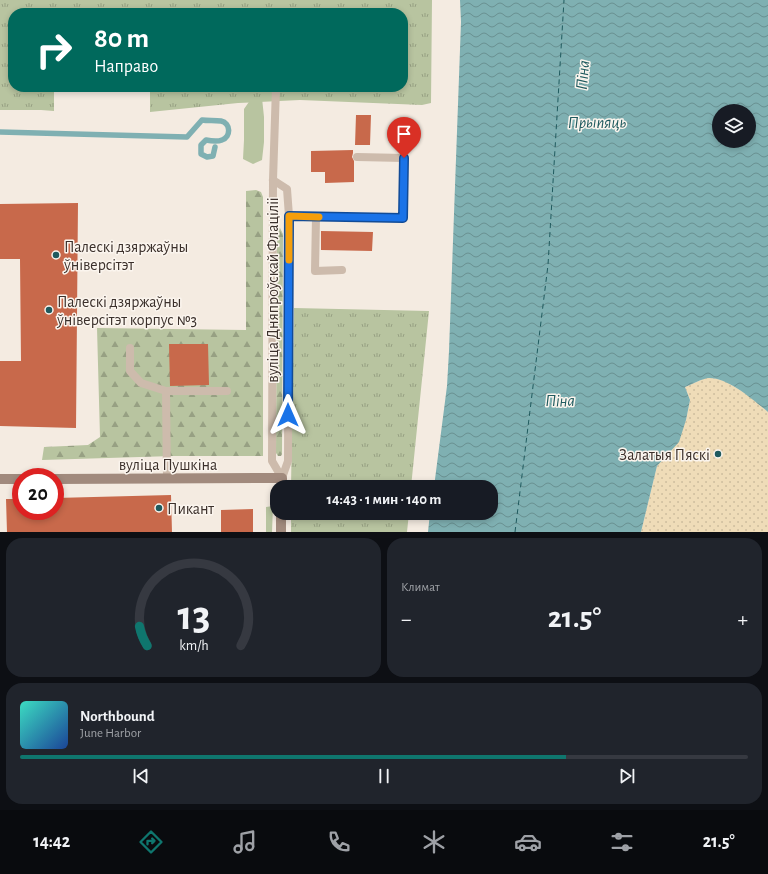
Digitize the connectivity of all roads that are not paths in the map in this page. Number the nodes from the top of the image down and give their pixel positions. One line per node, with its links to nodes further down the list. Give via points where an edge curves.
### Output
1 (276, 92): 3 (lane, вуліца Дняпроўскай Флаціліі)
2 (357, 157): 5 (lane, via 404,158 403,218)
3 (273, 180): 4 (lane, вуліца Дняпроўскай Флаціліі, via 287,189); 14 (lane, вуліца Дняпроўскай Флаціліі, via 272,461)
4 (289, 216): 5 (lane); 15 (lane, вуліца Дняпроўскай Флаціліі, via 288,462)
5 (316, 217): 6 (lane, via 315,271)
6 (342, 270)
7 (130, 348): 9 (lane, via 130,370 142,383)
8 (227, 390): 9 (lane)
9 (166, 392): 13 (lane)
10 (0, 479): 11 (street)
11 (12, 479)
12 (64, 479): 13 (street, вуліца Пушкіна)
13 (167, 479): 16 (street, вуліца Пушкіна)
14 (281, 480)
15 (283, 480)
16 (270, 483)
17 (281, 520): 18 (street)
18 (281, 532)

